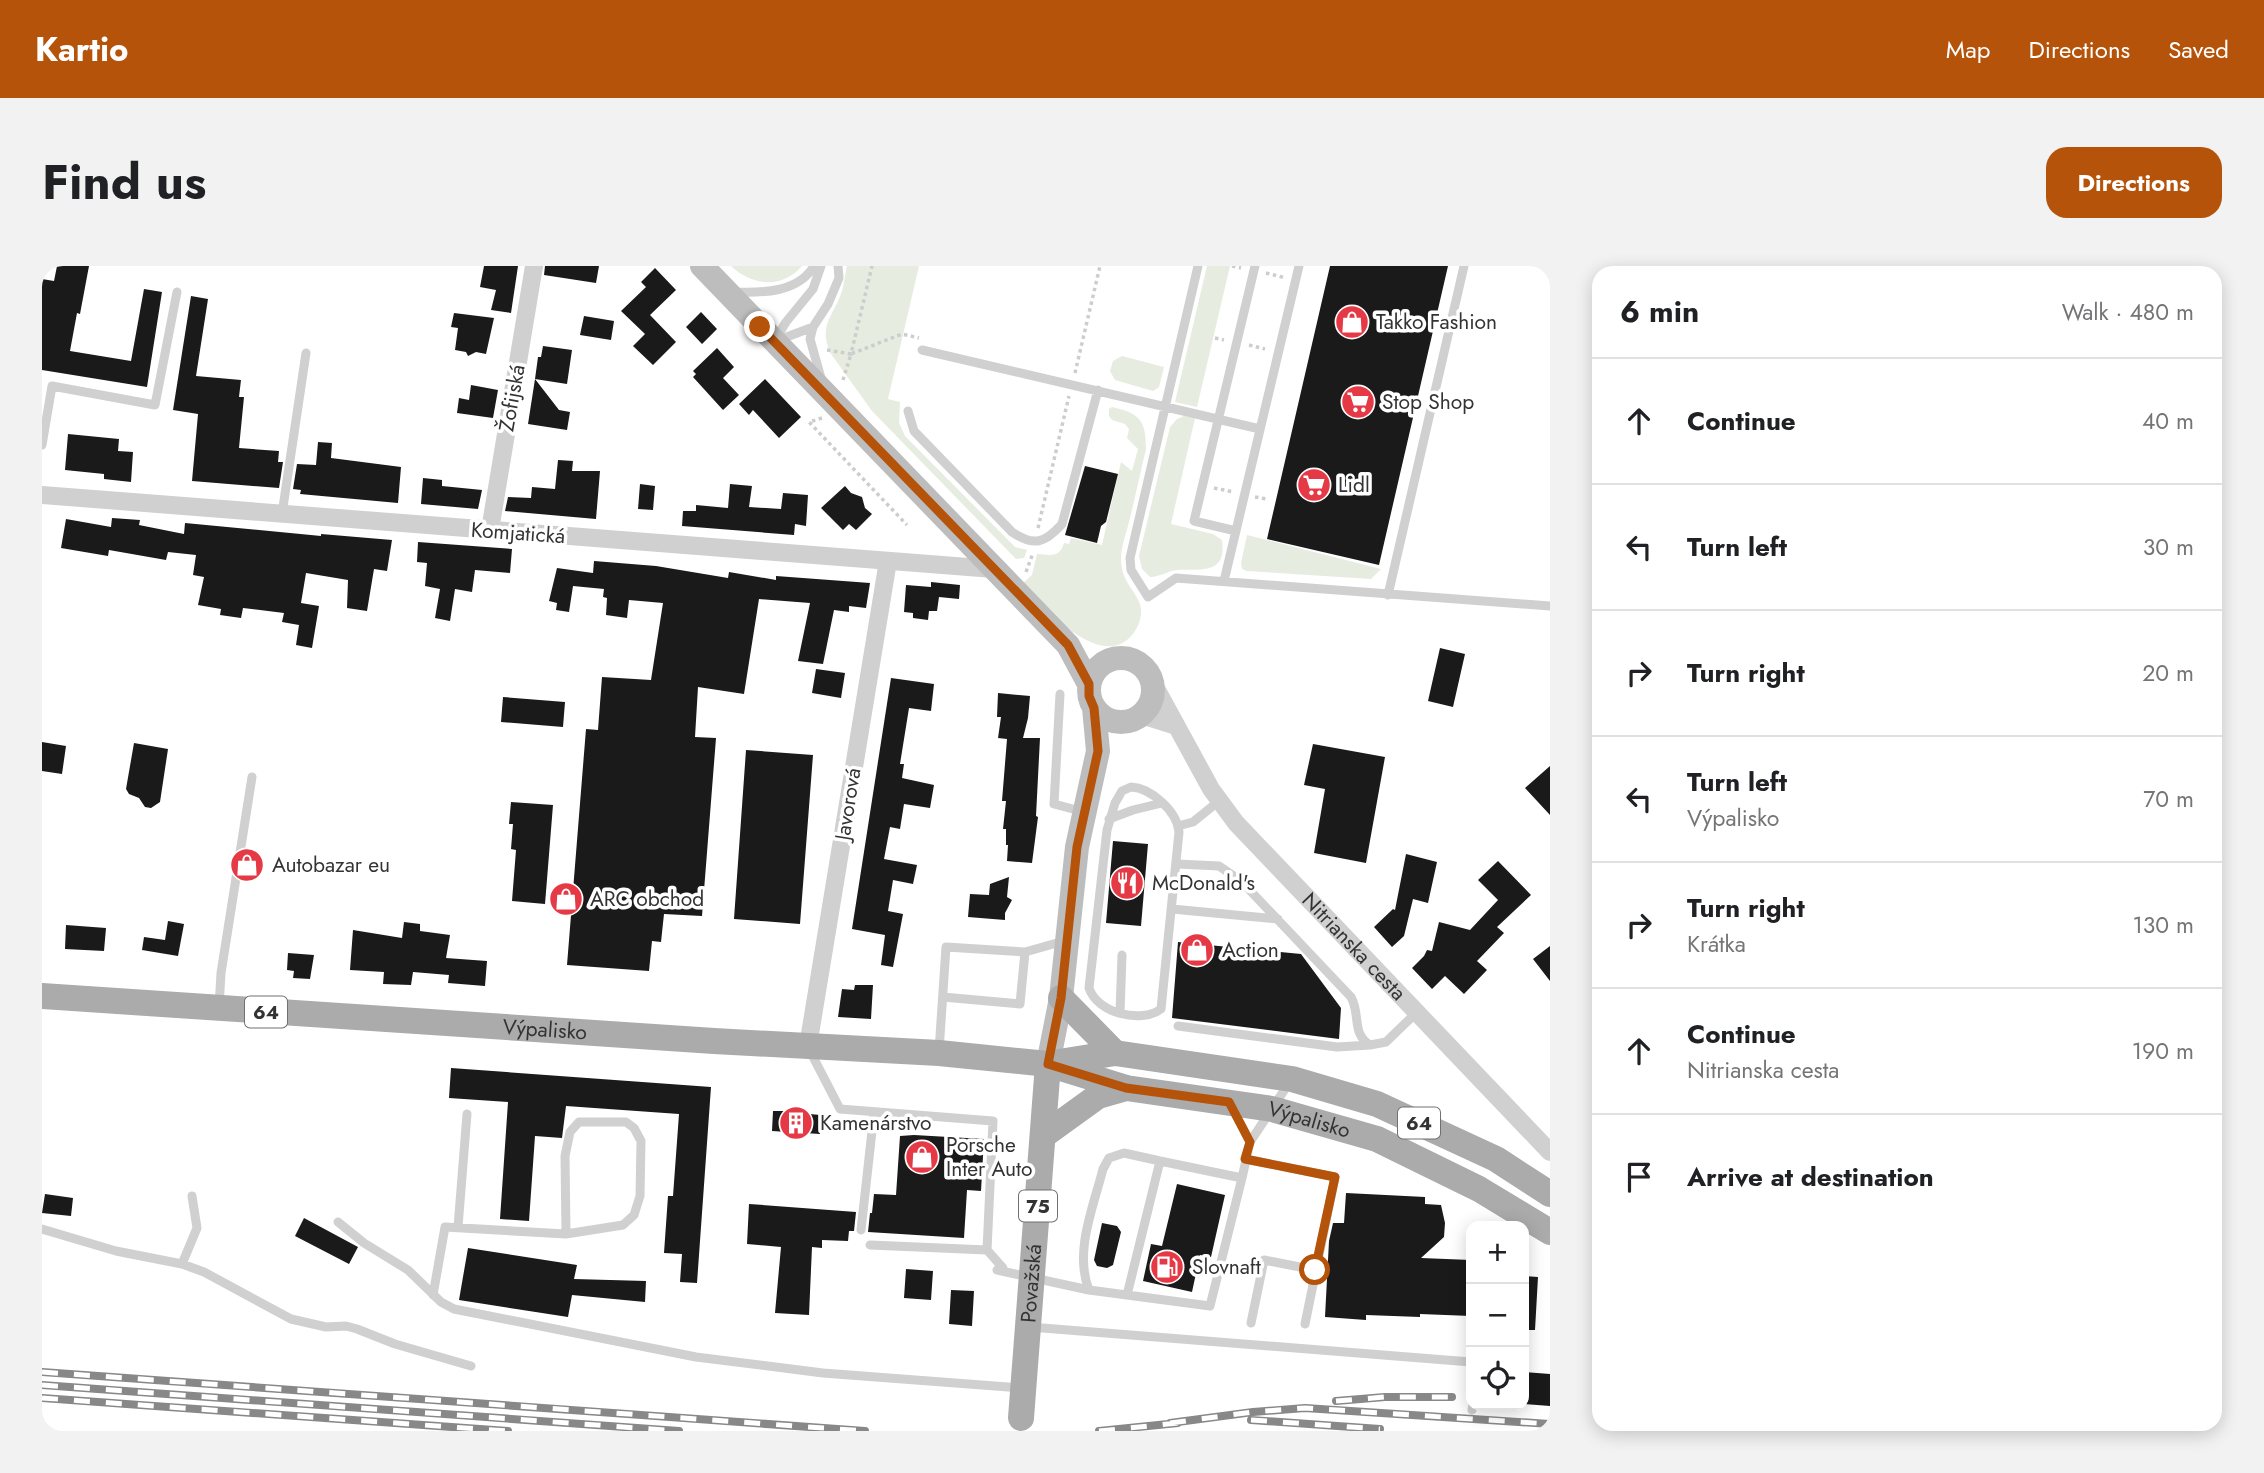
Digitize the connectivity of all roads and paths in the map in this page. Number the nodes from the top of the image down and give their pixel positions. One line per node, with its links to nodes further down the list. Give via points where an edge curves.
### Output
1 (534, 266): 41 (street, Žofijská)
2 (702, 266): 14 (main road)
3 (814, 266): 14 (lane, via 803,280 790,286 761,293)
4 (821, 266): 19 (lane, via 813,289)
5 (838, 266): 16 (lane, via 839,278)
6 (872, 266): 25 (path)
7 (1100, 266): 26 (path)
8 (1198, 266): 30 (lane)
9 (1232, 266): 12 (path)
10 (1299, 266): 13 (lane)
11 (1464, 266): 49 (lane)
12 (1254, 268): 13 (path); 20 (lane)
13 (1296, 280): 23 (lane)
14 (726, 291): 19 (main road)
15 (177, 292): 34 (lane, via 155,405 51,386)
16 (813, 327): 19 (lane); 29 (lane, via 810,339)
17 (1215, 338): 20 (path)
18 (924, 339): 25 (path, via 902,334)
19 (774, 341): 29 (main road)
20 (1236, 343): 23 (path); 32 (lane)
21 (825, 350): 25 (path)
22 (922, 350): 27 (lane)
23 (1279, 352): 33 (lane)
24 (306, 353): 39 (lane)
25 (851, 354): 29 (path)
26 (1075, 373)
27 (1098, 390): 30 (lane); 31 (lane, via 1062,524 1039,542 1025,541 1012,532 914,431)
28 (1071, 391): 42 (path)
29 (830, 397): 40 (path, via 810,422); 47 (main road)
30 (1165, 407): 32 (lane); 48 (lane, via 1131,570 1148,597 1176,578)
31 (908, 411)
32 (1218, 419): 33 (lane); 35 (lane)
33 (1260, 429): 37 (lane)
34 (42, 445)
35 (1202, 486): 37 (path); 43 (lane, via 1194,521)
36 (42, 495): 39 (street, Komjatická)
37 (1245, 495): 38 (path); 43 (lane)
38 (1267, 499)
39 (282, 514): 41 (street, Komjatická)
40 (907, 526)
41 (490, 530): 45 (street, Komjatická)
42 (1038, 530)
43 (1236, 531): 48 (lane)
44 (1033, 551): 46 (path)
45 (888, 561): 47 (street, Komjatická); 80 (street, Javorová)
46 (1029, 568)
47 (994, 569): 51 (main road)
48 (1224, 581): 49 (lane)
49 (1388, 595): 50 (lane)
50 (1550, 606)
51 (1068, 645): 52 (main road); 54 (main road)
52 (1107, 661): 53 (main road, via 1118,657 1136,661); 54 (main road)
53 (1152, 681): 57 (main road, via 1152,701); 58 (street, Nitrianska cesta)
54 (1089, 684): 56 (main road)
55 (1060, 694): 63 (lane, via 1054,804)
56 (1094, 708): 57 (main road, via 1108,719); 59 (main road)
57 (1133, 719): 58 (street); 59 (main road)
58 (1176, 726): 61 (street, Nitrianska cesta)
59 (1098, 751): 63 (main road)
60 (252, 777): 75 (lane, via 220,973)
61 (1219, 801): 65 (lane, via 1193,822); 76 (street, Nitrianska cesta)
62 (1161, 803): 64 (lane); 64 (lane, via 1131,787 1122,792); 65 (lane)
63 (1084, 812): 69 (main road)
64 (1110, 819): 77 (lane, via 1089,988 1096,1001)
65 (1178, 826): 66 (lane)
66 (1177, 864): 67 (lane); 68 (lane, via 1219,866 1231,872)
67 (1172, 909): 68 (lane); 77 (lane, via 1161,1009 1142,1015)
68 (1278, 919): 79 (lane, via 1351,997 1356,1005 1356,1030)
69 (1068, 939): 70 (lane); 74 (main road)
70 (1025, 952): 73 (lane, via 946,947); 73 (lane, via 1020,1004)
71 (1122, 956): 77 (lane)
72 (42, 996): 75 (main road, Výpalisko / 64)
73 (943, 997): 81 (lane)
74 (1061, 998): 82 (main road); 83 (main road)
75 (219, 1009): 80 (main road, Výpalisko / 64)
76 (1417, 1012): 79 (lane, via 1386,1042); 92 (street, Nitrianska cesta)
77 (1120, 1013)
78 (1178, 1026): 79 (lane, via 1337,1047)
79 (1370, 1045)
80 (808, 1046): 81 (main road, Výpalisko / 64); 88 (lane, via 840,1109)
81 (939, 1053): 83 (main road, Výpalisko / 64)
82 (1115, 1053): 83 (main road, Výpalisko / 64); 84 (main road, Výpalisko / 64)
83 (1048, 1064): 85 (main road, Výpalisko / 64); 90 (main road, Považská / 75)
84 (1292, 1079): 87 (lane); 96 (main road, Výpalisko / 64, via 1377,1104 1496,1159)
85 (1126, 1088): 86 (main road, Výpalisko / 64); 90 (main road, 64, via 1098,1096)
86 (1229, 1102): 87 (main road, Výpalisko / 64); 91 (lane)
87 (1272, 1109): 91 (lane); 102 (main road, Výpalisko / 64, via 1377,1139 1479,1189)
88 (870, 1113): 101 (lane); 105 (lane, via 993,1121)
89 (467, 1114): 99 (lane)
90 (1044, 1135): 108 (main road, Považská / 75)
91 (1250, 1142): 93 (lane)
92 (1550, 1152)
93 (1245, 1159): 95 (lane); 107 (lane, via 1335,1177)
94 (1160, 1161): 95 (lane); 109 (lane, via 1124,1153 1109,1158 1102,1169 1082,1256); 111 (lane)
95 (1242, 1178): 111 (lane, via 1210,1306)
96 (1550, 1194)
97 (192, 1196): 106 (lane, via 197,1228)
98 (338, 1222): 110 (lane, via 408,1270)
99 (458, 1227): 103 (lane); 110 (lane, via 444,1227)
100 (42, 1229): 106 (lane)
101 (860, 1230)
102 (1550, 1232)
103 (566, 1234): 103 (lane, via 623,1224 634,1215 640,1196 641,1141 626,1122 579,1122 570,1132 565,1156)
104 (870, 1245): 105 (lane)
105 (987, 1250): 108 (lane, via 1003,1268 997,1270)
106 (182, 1264): 116 (lane, via 291,1319 326,1327 346,1326)
107 (1315, 1270): 112 (lane, via 1264,1260); 113 (lane)
108 (1032, 1278): 109 (lane); 114 (main road, Považská / 75)
109 (1089, 1290): 111 (lane)
110 (433, 1295): 117 (lane, via 454,1309 696,1357 823,1373)
111 (1126, 1295)
112 (1251, 1323)
113 (1305, 1324)
114 (1029, 1327): 115 (lane); 117 (main road, Považská / 75)
115 (1466, 1362)
116 (471, 1366)
117 (1021, 1388): 118 (main road, Považská / 75)
118 (1021, 1418)

